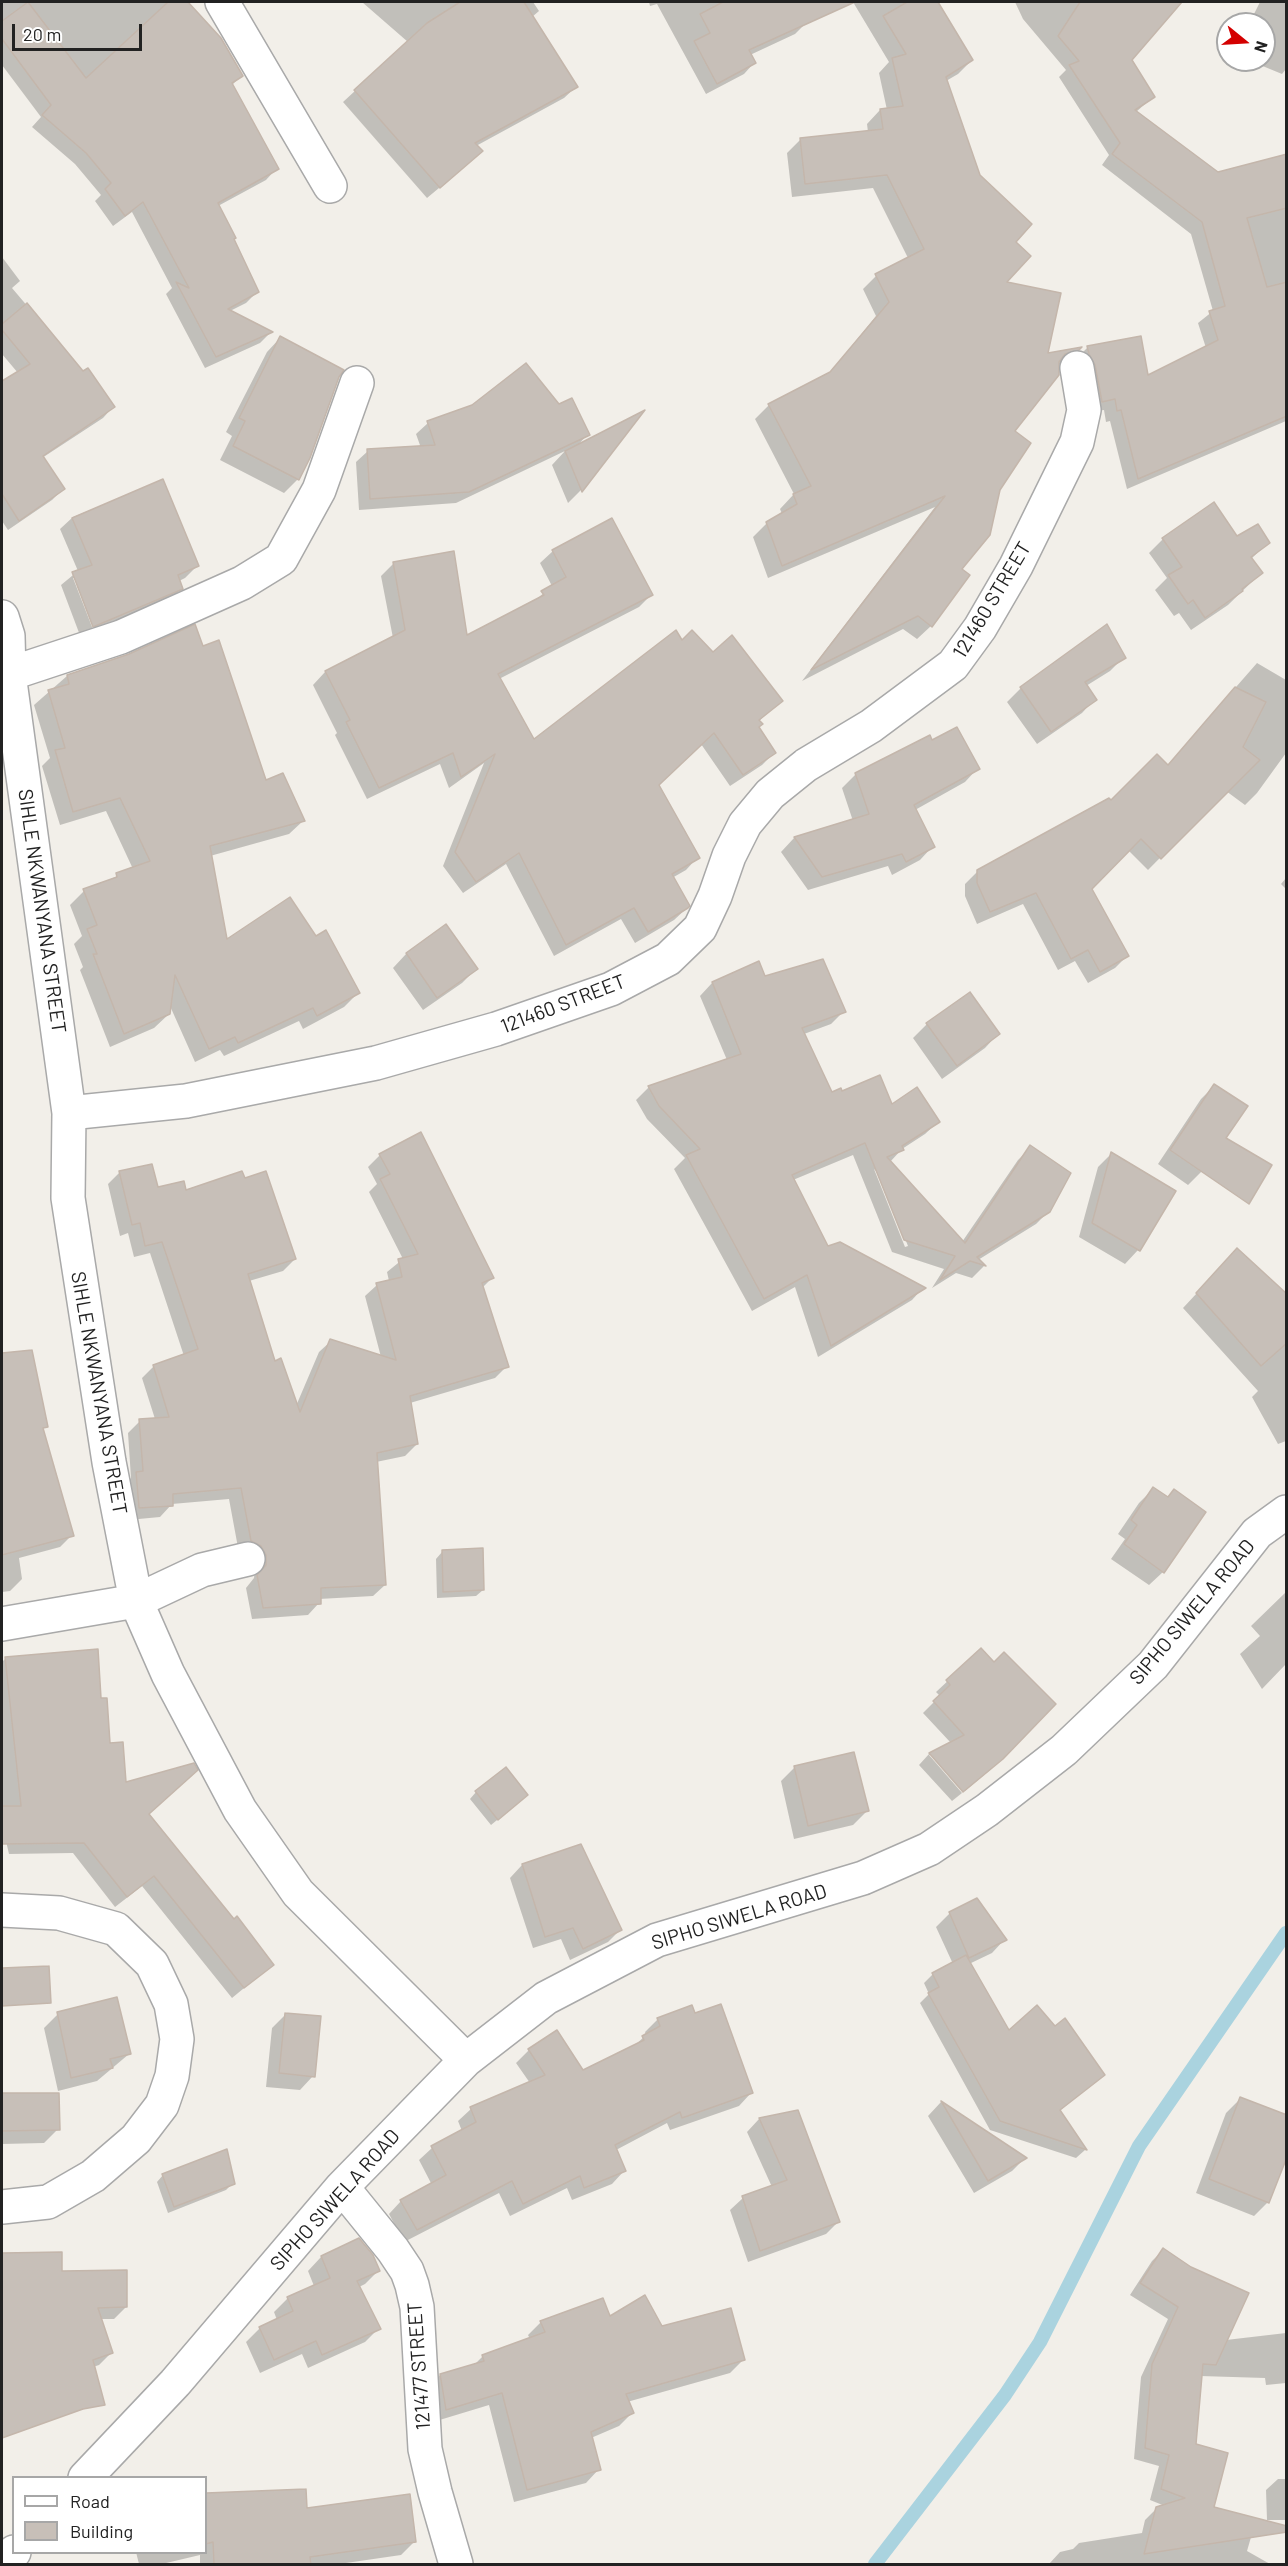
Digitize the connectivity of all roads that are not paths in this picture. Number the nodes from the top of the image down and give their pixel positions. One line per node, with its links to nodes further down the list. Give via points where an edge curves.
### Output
1 (222, 2): 2 (street)
2 (330, 186)
3 (1077, 368): 7 (street, 121460 STREET, via 1084,410 1077,442 1016,566 980,628 953,665 770,794 745,824 700,928 668,959 611,989 495,1029 376,1063 186,1101)
4 (357, 383): 6 (street, via 319,490 281,559 242,583 121,638)
5 (2, 617): 6 (street, SIHLE NKWANYANA STREET, via 8,636)
6 (9, 674): 7 (street, SIHLE NKWANYANA STREET)
7 (69, 1113): 10 (street, SIHLE NKWANYANA STREET, via 68,1198)
8 (1287, 1512): 13 (street, SIPHO SIWELA ROAD, via 1257,1533 1153,1665 1072,1742 987,1810 930,1849 863,1878 657,1940 546,1998)
9 (248, 1559): 10 (street, via 202,1570)
10 (136, 1601): 11 (street); 13 (street, SIHLE NKWANYANA STREET, via 168,1674 240,1810 298,1893)
11 (2, 1624)
12 (2, 1910): 15 (street, via 58,1913 116,1929 152,1964 171,2004 177,2039 172,2076 162,2105 136,2139 93,2176 48,2202)
13 (465, 2060): 14 (street, SIPHO SIWELA ROAD)
14 (342, 2187): 16 (street, SIPHO SIWELA ROAD, via 175,2383); 17 (street, 121477 STREET, via 393,2250 412,2285 417,2307 425,2449)
15 (2, 2208)
16 (87, 2476)
17 (456, 2565)

